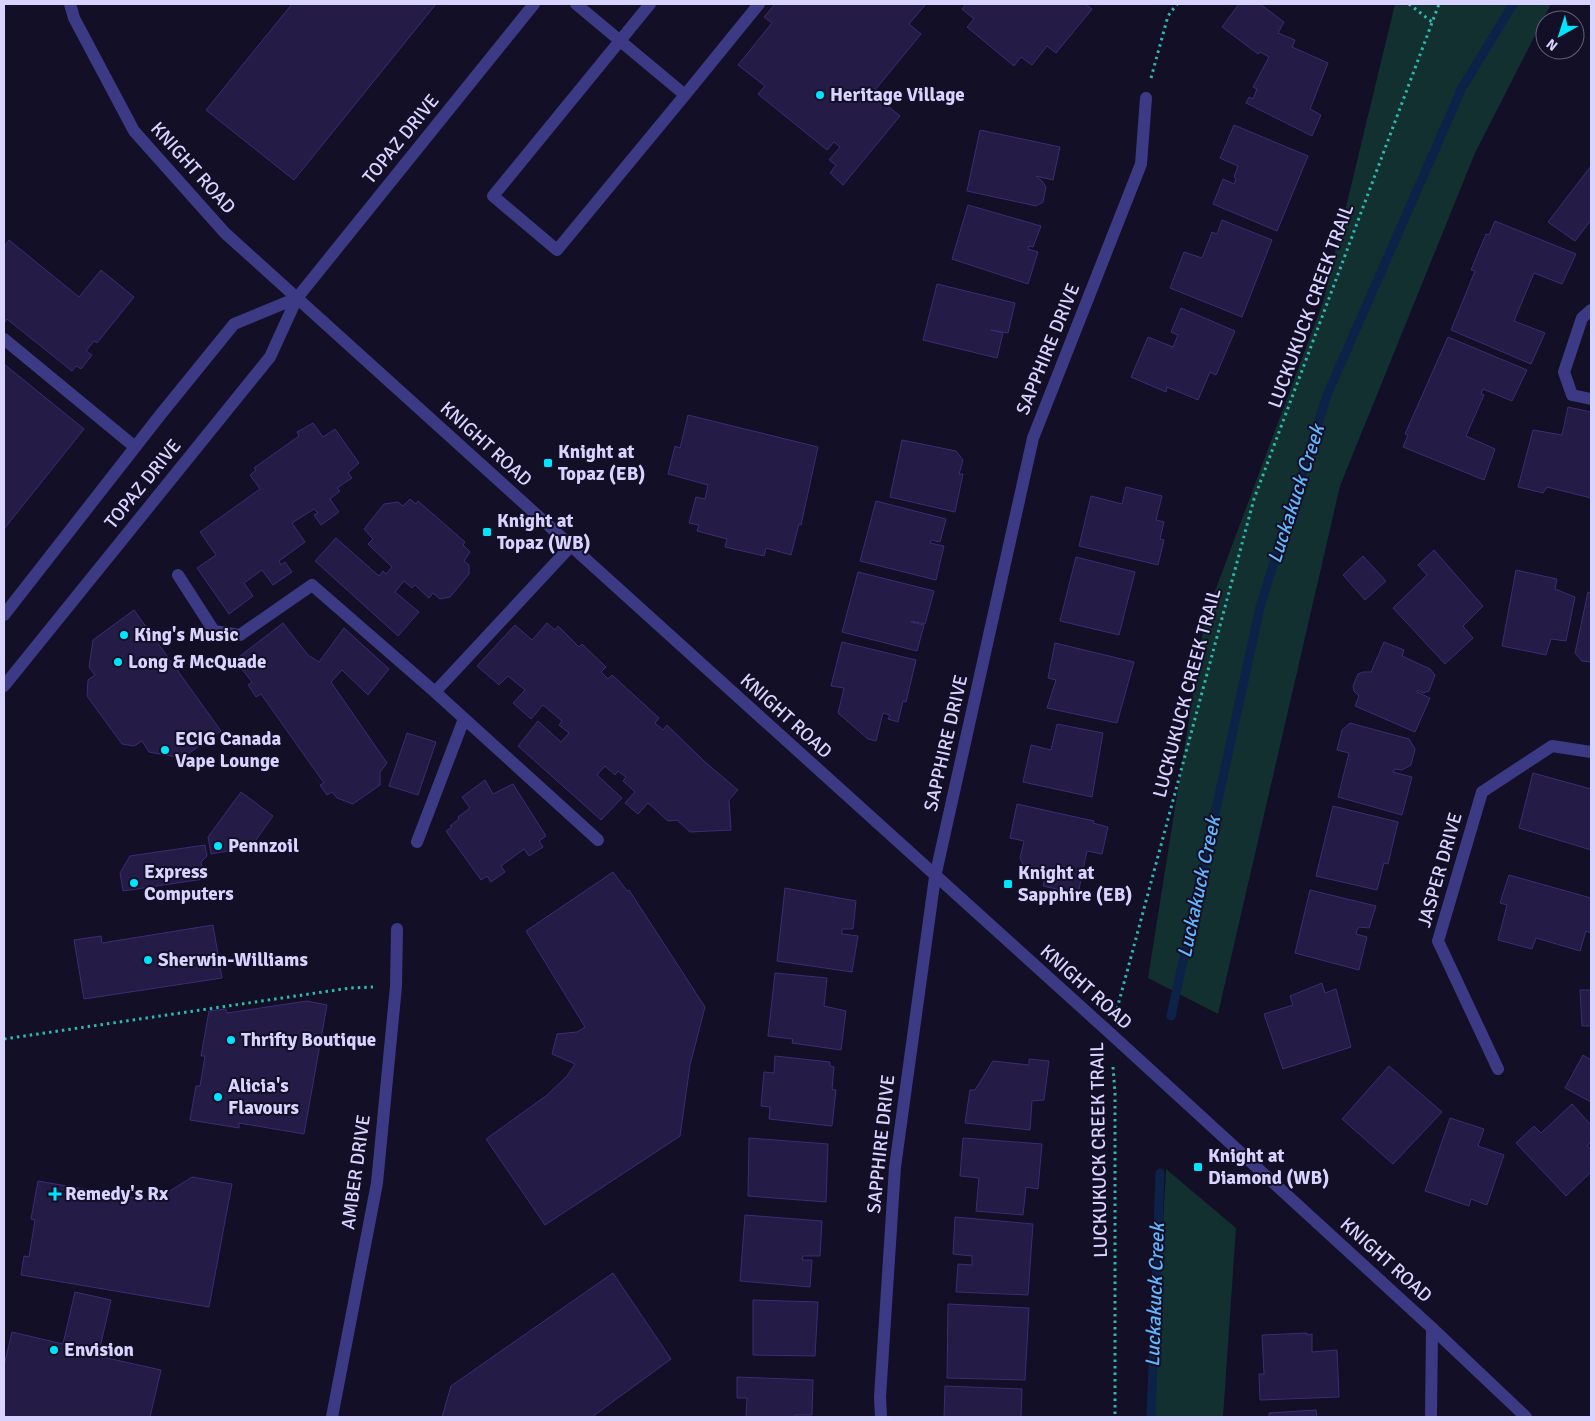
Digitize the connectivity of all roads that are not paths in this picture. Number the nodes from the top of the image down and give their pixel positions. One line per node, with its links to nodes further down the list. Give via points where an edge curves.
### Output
1 (70, 4): 9 (street, KNIGHT ROAD, via 74,18 134,131 225,233)
2 (534, 4): 9 (street, TOPAZ DRIVE)
3 (576, 4): 6 (street)
4 (650, 4): 6 (street)
5 (759, 4): 7 (street)
6 (619, 40): 7 (street); 7 (street, via 493,196 557,250)
7 (685, 95)
8 (1146, 98): 23 (street, SAPPHIRE DRIVE, via 1141,164 1033,438)
9 (297, 298): 13 (street, TOPAZ DRIVE, via 234,324); 14 (street, KNIGHT ROAD); 17 (street, TOPAZ DRIVE, via 270,357)
10 (1591, 310): 12 (street, via 1582,318 1564,372 1572,395)
11 (4, 339): 13 (street)
12 (1591, 399)
13 (135, 447): 16 (street, TOPAZ DRIVE)
14 (571, 546): 18 (street); 23 (street, KNIGHT ROAD)
15 (178, 575): 18 (street, via 214,631 240,635 312,585)
16 (4, 615)
17 (4, 686)
18 (435, 692): 19 (street)
19 (464, 719): 21 (street); 22 (street)
20 (1591, 752): 25 (street, JASPER DRIVE, via 1552,746 1482,792 1438,941)
21 (598, 840)
22 (417, 842)
23 (935, 877): 26 (street, KNIGHT ROAD); 28 (street, SAPPHIRE DRIVE, via 895,1166)
24 (397, 929): 27 (street, AMBER DRIVE, via 396,986 377,1183)
25 (1498, 1069)
26 (1432, 1328): 29 (street); 30 (street, KNIGHT ROAD)
27 (332, 1417)
28 (881, 1417)
29 (1432, 1417)
30 (1526, 1417)

